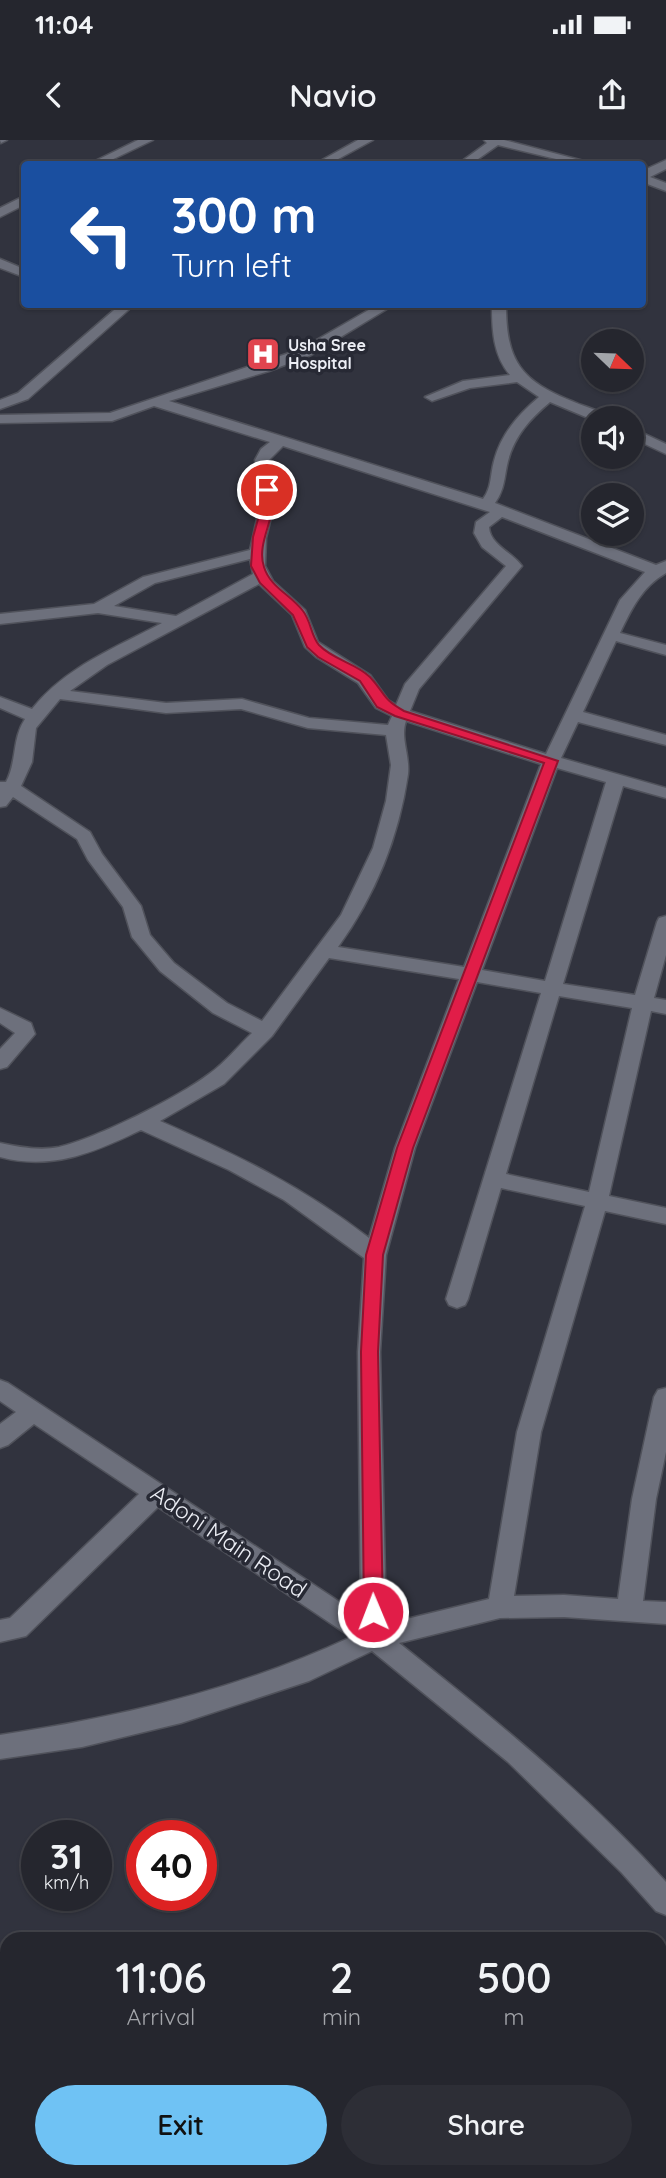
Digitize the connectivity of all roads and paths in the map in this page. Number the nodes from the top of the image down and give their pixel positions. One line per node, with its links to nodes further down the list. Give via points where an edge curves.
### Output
1 (147, 140): 4 (street)
2 (368, 140): 5 (street)
3 (495, 141): 6 (street); 7 (street)
4 (102, 161)
5 (327, 161)
6 (468, 161)
7 (577, 161)
8 (666, 164): 9 (street)
9 (646, 175)
10 (646, 179): 11 (street)
11 (666, 187)
12 (21, 202): 13 (street)
13 (0, 213)
14 (0, 263): 15 (street)
15 (21, 272)
16 (118, 308): 23 (street, via 23,396)
17 (382, 308): 22 (street, via 306,352)
18 (498, 308): 19 (street, via 499,340)
19 (517, 378): 20 (street); 21 (street, via 468,384)
20 (548, 396): 24 (street); 29 (street, via 513,429)
21 (432, 397)
22 (154, 401): 25 (street, via 111,416); 27 (street)
23 (0, 405)
24 (581, 409)
25 (0, 419)
26 (644, 438): 28 (street)
27 (282, 440): 29 (street); 30 (street, via 262,460 268,501)
28 (666, 450)
29 (492, 509): 31 (street); 42 (street, via 481,525 481,534 514,566 411,688)
30 (256, 553): 32 (street); 33 (street, via 149,580)
31 (659, 574): 36 (street, via 628,600)
32 (262, 575): 35 (street); 42 (street, via 299,613 311,644 364,679)
33 (98, 608): 34 (street); 35 (street)
34 (0, 619)
35 (179, 621): 38 (street, via 84,669)
36 (611, 635): 37 (street); 40 (street)
37 (666, 650)
38 (58, 694): 41 (street); 42 (street, via 166,708 242,704 309,723)
39 (1, 703): 41 (street)
40 (573, 715): 43 (street); 44 (street)
41 (36, 718): 46 (street, via 24,740 24,756)
42 (397, 722): 44 (street); 49 (street, via 400,765 382,848 350,917)
43 (666, 740)
44 (551, 761): 45 (street); 50 (street)
45 (616, 779): 47 (street); 51 (street)
46 (4, 792): 55 (street, via 84,836 132,906 141,937 167,967 219,1008)
47 (666, 793)
48 (666, 922): 52 (street)
49 (325, 951): 50 (street); 55 (street)
50 (471, 975): 51 (street); 62 (street, via 405,1148)
51 (551, 987): 52 (street); 59 (street)
52 (643, 1002): 53 (street); 60 (street)
53 (666, 1007)
54 (0, 1015): 56 (street, via 24,1028 26,1034)
55 (265, 1031): 57 (street, via 217,1079)
56 (0, 1062)
57 (142, 1121): 58 (street, via 56,1155); 62 (street, via 292,1195)
58 (0, 1150)
59 (494, 1179): 60 (street); 63 (street)
60 (597, 1202): 61 (street); 69 (street, via 529,1432)
61 (666, 1216)
62 (374, 1255): 73 (street, via 369,1352)
63 (457, 1299)
64 (0, 1389): 66 (street, Adoni Main Road)
65 (666, 1397): 70 (street, via 644,1499)
66 (33, 1411): 67 (street); 68 (street, Adoni Main Road)
67 (0, 1438)
68 (156, 1493): 72 (street, via 17,1628); 73 (street, Adoni Main Road)
69 (500, 1607): 70 (street); 73 (street)
70 (629, 1611): 71 (street)
71 (666, 1613)
72 (0, 1630)
73 (374, 1638): 74 (street, via 299,1673 181,1711 82,1735); 75 (street, Adoni Main Road, via 517,1753)
74 (0, 1746)
75 (666, 1902)

